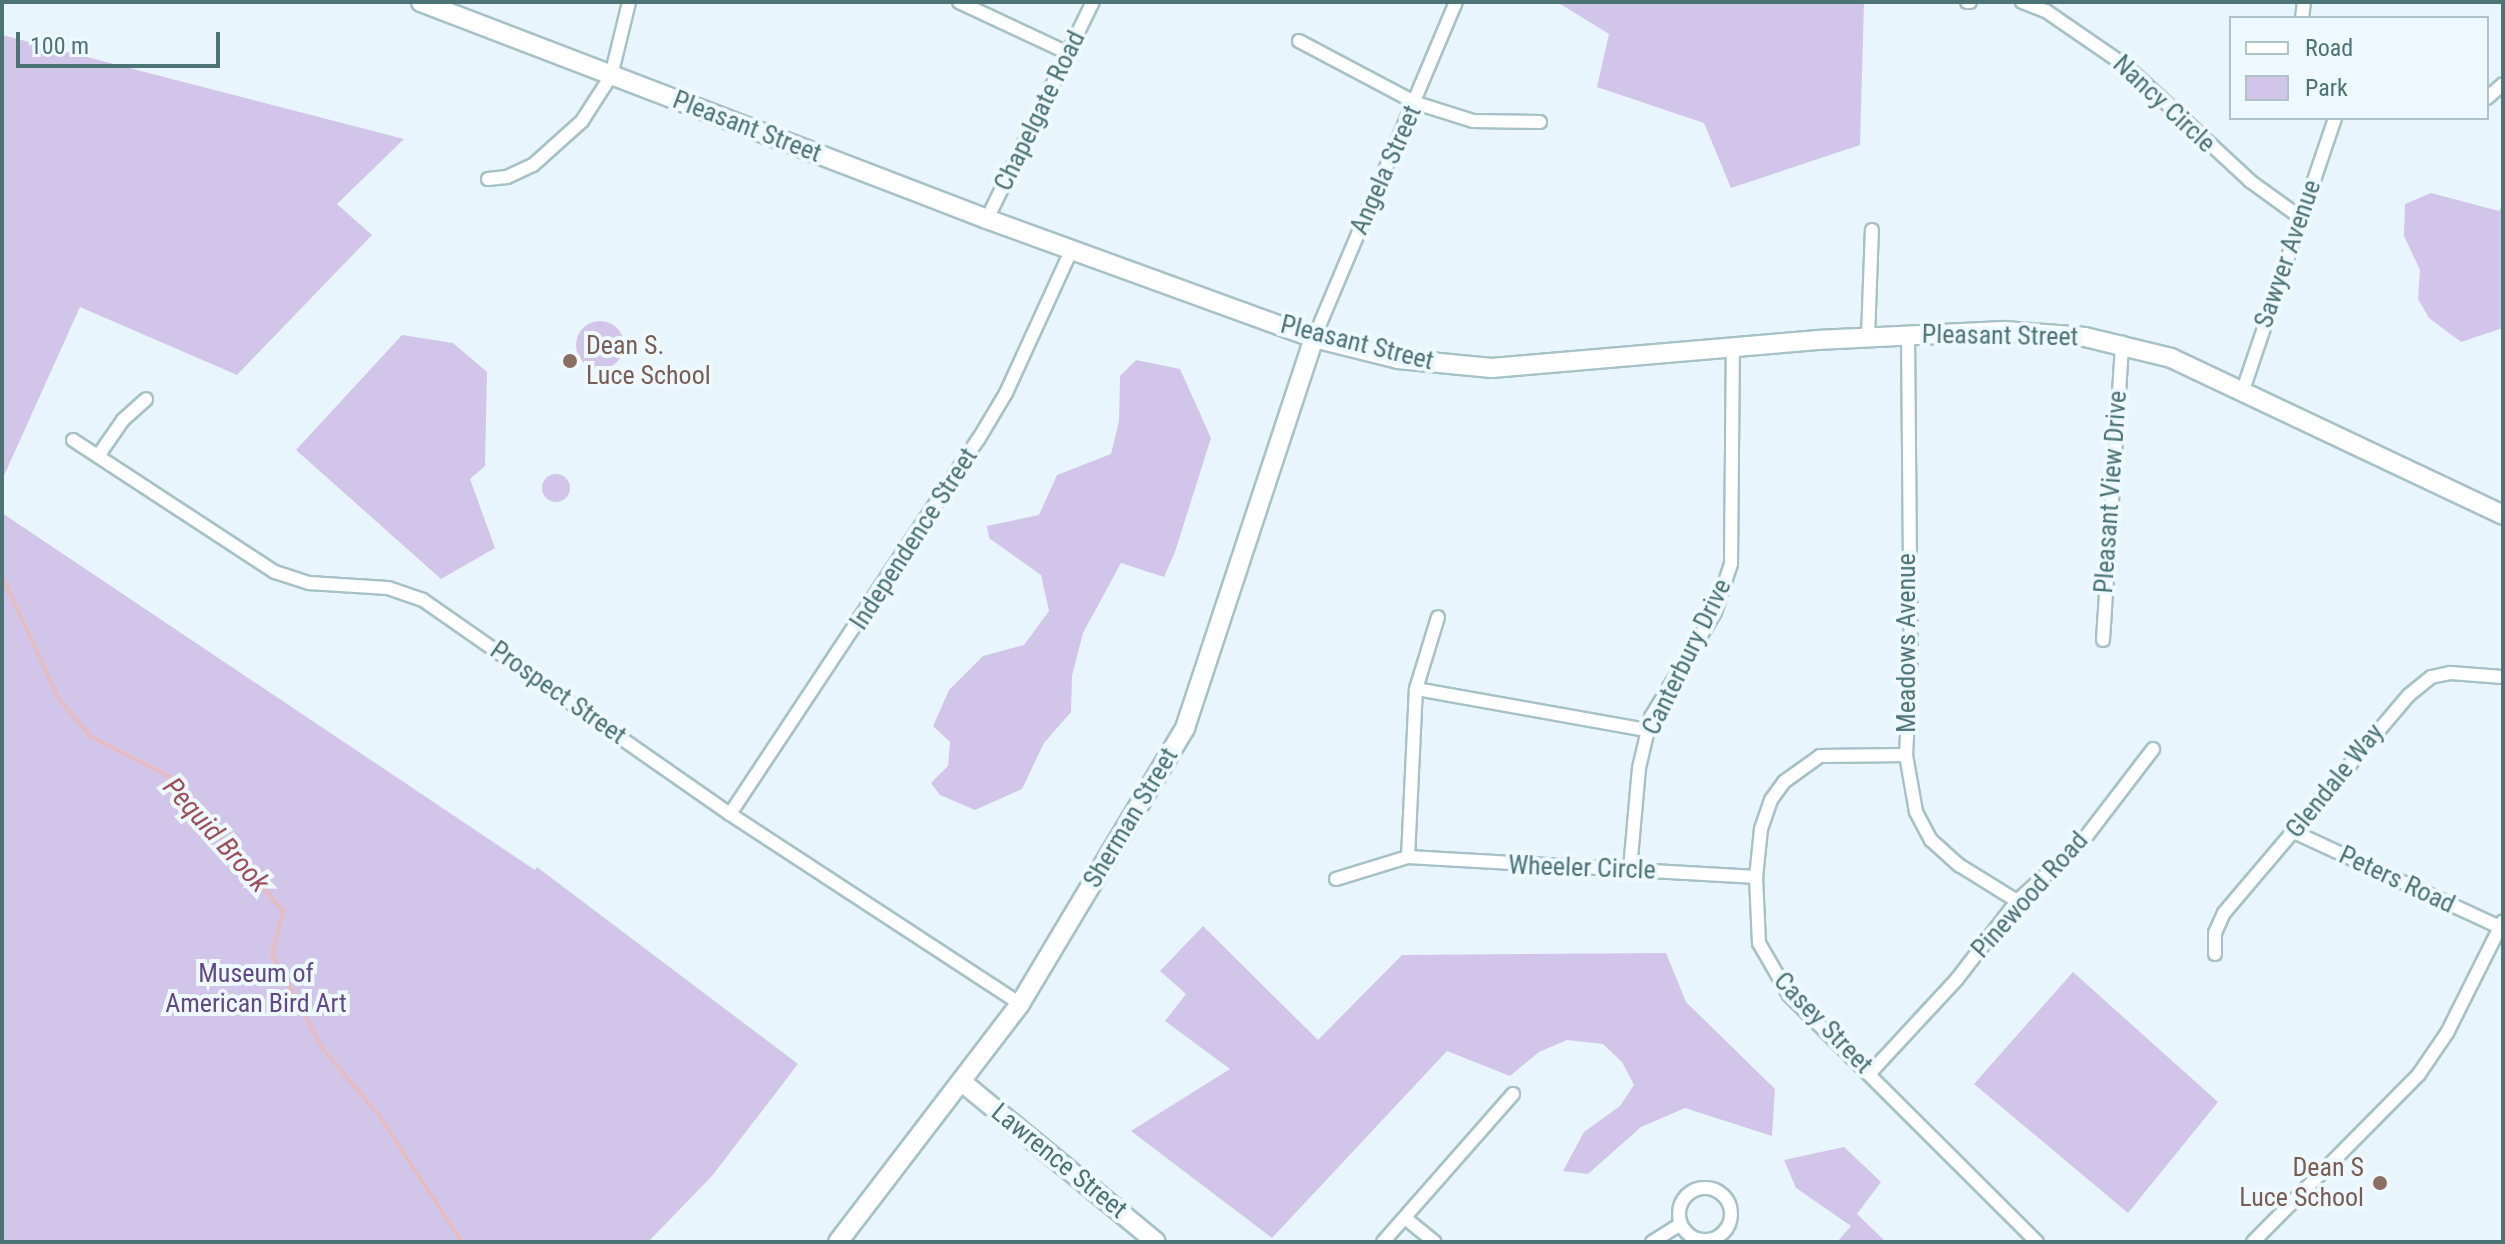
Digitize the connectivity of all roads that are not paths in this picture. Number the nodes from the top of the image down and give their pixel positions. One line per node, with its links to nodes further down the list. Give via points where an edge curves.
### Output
1 (421, 2): 9 (main road, Pleasant Street)
2 (629, 2): 9 (street)
3 (959, 2): 8 (street)
4 (1093, 2): 8 (street, Chapelgate Road)
5 (1456, 2): 10 (street, Angela Street)
6 (2022, 2): 14 (street, Nancy Circle, via 2046,11 2126,66 2217,153)
7 (1299, 41): 10 (street)
8 (1068, 53): 15 (street, Chapelgate Road)
9 (611, 76): 13 (street, via 582,121 533,165); 15 (main road, Pleasant Street)
10 (1416, 103): 12 (street, via 1473,121); 20 (street, Angela Street)
11 (2334, 120): 14 (street, Sawyer Avenue)
12 (1540, 122)
13 (488, 179)
14 (2300, 217): 23 (street, Sawyer Avenue)
15 (987, 219): 17 (main road, Pleasant Street)
16 (1872, 230): 19 (street)
17 (1072, 249): 20 (main road, Pleasant Street); 35 (street, Independence Street, via 1012,382 980,437)
18 (1908, 335): 19 (main road, Pleasant Street); 21 (main road, Pleasant Street, via 2039,331); 34 (street, Meadows Avenue, via 1911,657)
19 (1868, 337): 22 (main road, Pleasant Street)
20 (1314, 338): 22 (main road, Pleasant Street, via 1398,359 1492,368); 44 (main road, Sherman Street, via 1185,728)
21 (2122, 343): 23 (main road, Pleasant Street); 29 (street, Pleasant View Drive)
22 (1733, 348): 32 (street, Canterbury Drive, via 1731,564 1715,612)
23 (2243, 390): 27 (main road, Pleasant Street)
24 (146, 399): 26 (street, via 123,420)
25 (73, 440): 26 (street, Prospect Street)
26 (98, 456): 35 (street, Prospect Street, via 275,572 309,583 388,588 423,600)
27 (2503, 515)
28 (1438, 617): 31 (street)
29 (2103, 640)
30 (2503, 677): 36 (street, Glendale Way, via 2431,677 2384,722)
31 (1416, 689): 32 (street); 37 (street)
32 (1647, 730): 38 (street, Canterbury Drive)
33 (2153, 749): 41 (street, Pinewood Road, via 2082,842)
34 (1906, 755): 39 (street, Casey Street, via 1820,756 1784,782 1761,829); 41 (street, Meadows Avenue, via 1916,812 1931,840 1959,865)
35 (730, 814): 44 (street, Prospect Street)
36 (2294, 832): 42 (street, Peters Road); 43 (street, Glendale Way, via 2224,913 2215,933)
37 (1408, 857): 38 (street, Wheeler Circle, via 1549,869); 40 (street, Wheeler Circle)
38 (1630, 869): 39 (street, Wheeler Circle)
39 (1756, 877): 45 (street, Casey Street, via 1759,943 1769,969)
40 (1336, 879)
41 (2017, 901): 45 (street, Pinewood Road, via 1957,979)
42 (2502, 924): 56 (street, via 2447,1033 2419,1074)
43 (2215, 954)
44 (1020, 1004): 46 (main road, Sherman Street)
45 (1870, 1073): 55 (street, Casey Street)
46 (962, 1082): 50 (main road, Sherman Street); 51 (main road, Lawrence Street)
47 (1513, 1094): 48 (street)
48 (1405, 1218): 52 (street); 53 (street)
49 (1681, 1224): 49 (street, via 1691,1236 1716,1238 1728,1226 1728,1203 1718,1192 1695,1191 1683,1201); 54 (street)
50 (838, 1242)
51 (1156, 1242)
52 (1383, 1242)
53 (1435, 1242)
54 (1652, 1242)
55 (2037, 1242)
56 (2253, 1242)

